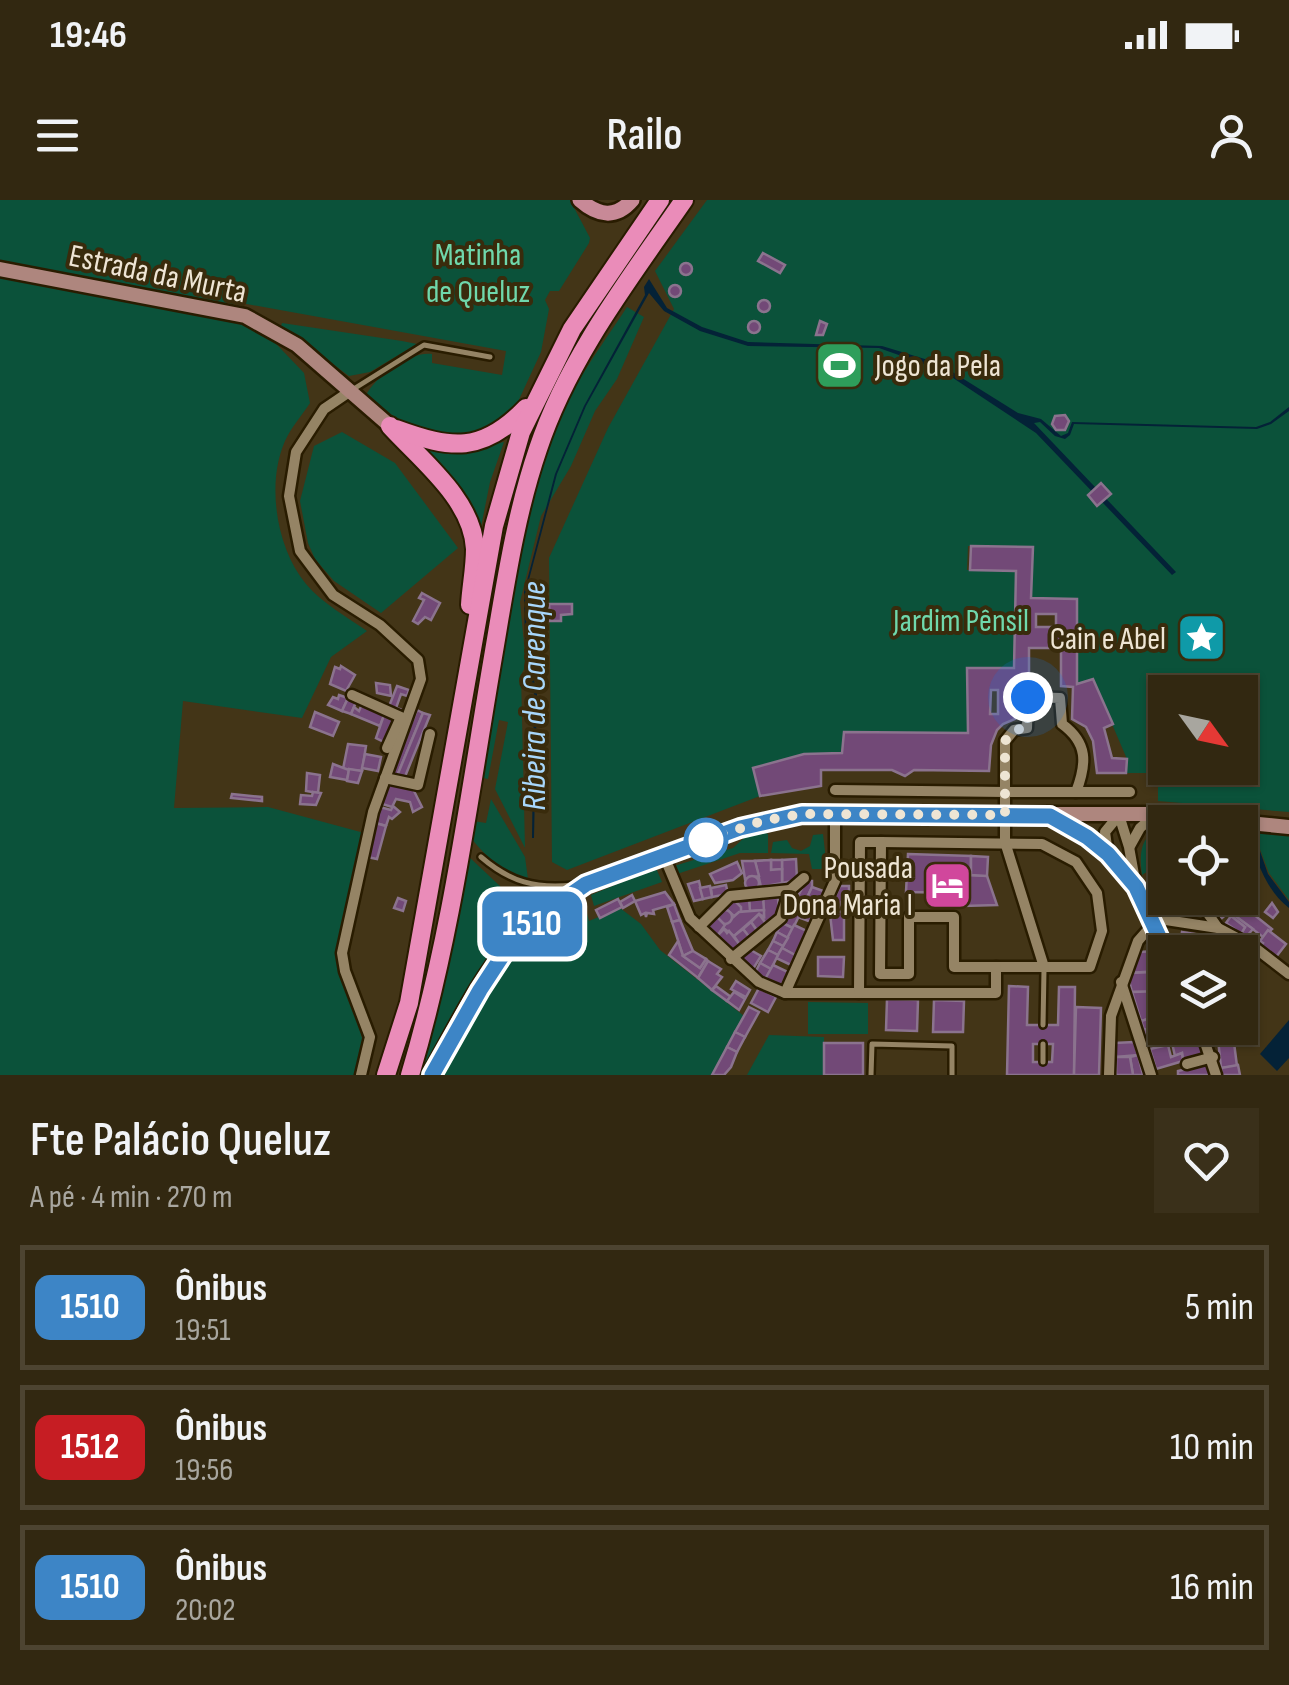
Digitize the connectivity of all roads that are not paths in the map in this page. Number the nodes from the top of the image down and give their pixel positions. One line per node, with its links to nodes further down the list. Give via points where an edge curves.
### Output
1 (580, 200): 2 (main road, via 608,215)
2 (632, 200)
3 (660, 200): 8 (highway, via 572,329)
4 (684, 200): 57 (highway, via 597,329 538,448 506,582 431,1007)
5 (0, 269): 7 (street, Estrada da Murta, via 245,316 297,345)
6 (490, 356): 7 (lane, via 424,345)
7 (348, 392): 9 (street, Estrada da Murta); 14 (street, via 306,432 289,496 308,565 333,595 380,625 421,668)
8 (536, 397): 9 (highway, via 506,429 459,445); 10 (highway, via 494,526)
9 (390, 426): 10 (highway, via 460,504 471,527)
10 (467, 681): 56 (highway, via 408,1003)
11 (352, 696): 13 (street, via 401,717)
12 (430, 734): 14 (street, via 418,785)
13 (387, 748)
14 (384, 778): 55 (street, via 342,954 370,1037)
15 (836, 790): 16 (street)
16 (1005, 792): 17 (street); 17 (street, via 1005,741 1027,728 1028,697 1060,698 1062,724 1078,736 1083,754); 21 (street)
17 (1076, 792): 18 (street)
18 (1130, 792)
19 (835, 813): 21 (street); 31 (street, via 740,828); 48 (street, via 836,881)
20 (1148, 814): 22 (street)
21 (1005, 815): 23 (street); 28 (street)
22 (1120, 815): 23 (street); 29 (street); 30 (street, via 1106,832)
23 (1050, 816): 30 (street)
24 (1148, 822): 29 (street)
25 (1258, 824): 26 (street)
26 (1289, 827)
27 (881, 842): 28 (street); 43 (street, via 880,974 909,974 909,917 954,917 954,967); 47 (street, via 860,842)
28 (1005, 842): 44 (street); 44 (street, via 1042,844 1076,862 1097,893 1102,931 1090,967)
29 (1130, 847): 35 (street)
30 (1108, 854): 35 (street)
31 (664, 856): 34 (street); 39 (street)
32 (482, 857): 34 (lane, via 520,882 546,888)
33 (804, 878): 36 (street)
34 (586, 884): 58 (highway, via 510,944)
35 (1136, 887): 38 (street)
36 (790, 890): 39 (street, via 730,896); 42 (street, via 781,918)
37 (1209, 915): 40 (street)
38 (1153, 924): 40 (street); 41 (street); 46 (street)
39 (700, 927): 42 (street)
40 (1218, 928): 45 (street)
41 (1158, 935)
42 (731, 959): 48 (street)
43 (996, 967): 44 (street); 47 (street, via 996,992)
44 (1044, 967): 49 (lane)
45 (1289, 974)
46 (1121, 981): 61 (street, via 1111,1016); 62 (street)
47 (859, 992): 48 (street)
48 (785, 993)
49 (1043, 1025)
50 (1043, 1044): 53 (lane)
51 (1208, 1045): 52 (street)
52 (1213, 1057): 54 (street); 63 (street)
53 (1043, 1062)
54 (1187, 1064)
55 (361, 1075)
56 (386, 1075)
57 (410, 1075)
58 (432, 1075)
59 (872, 1075): 60 (lane, via 872,1044 952,1046)
60 (952, 1075)
61 (1109, 1075)
62 (1151, 1075)
63 (1216, 1075)

